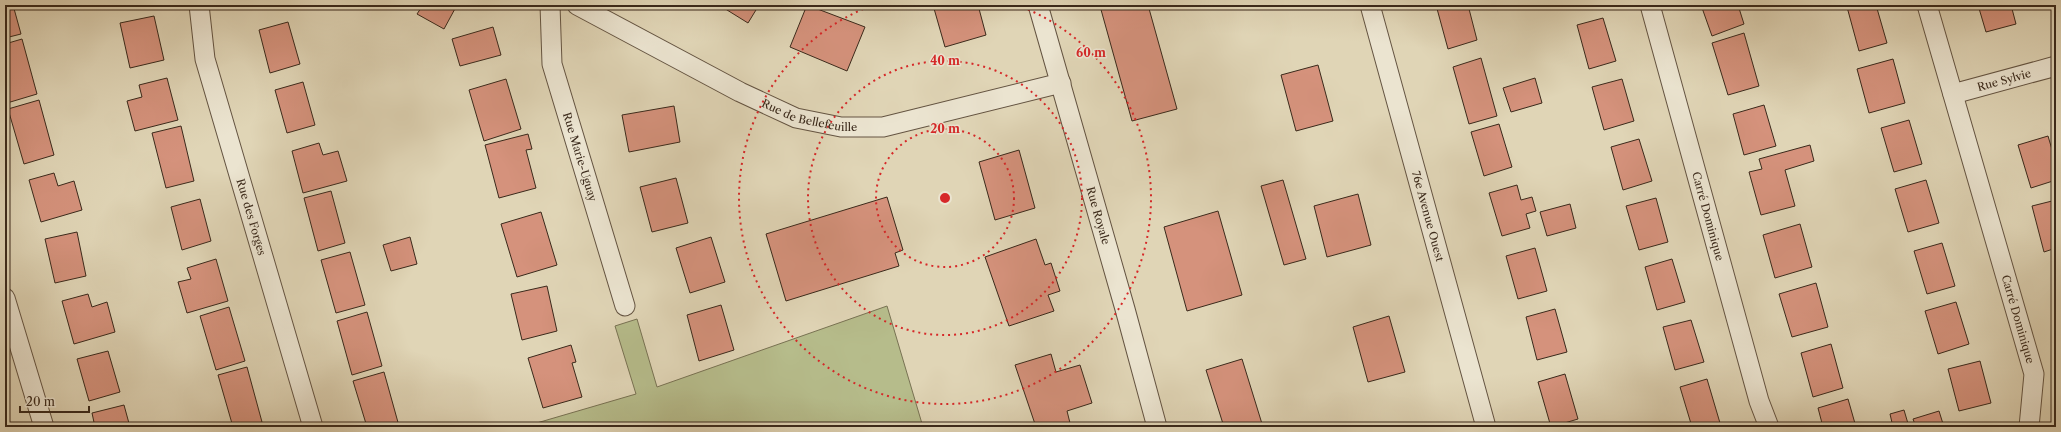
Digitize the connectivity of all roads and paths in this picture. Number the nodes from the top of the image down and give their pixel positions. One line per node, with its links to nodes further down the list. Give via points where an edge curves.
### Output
1 (199, 5): 14 (street, Rue des Forges, via 205,59)
2 (550, 5): 12 (street, Rue Marie-Uguay, via 552,64)
3 (577, 5): 9 (street, Rue de Bellefeuille, via 740,92 796,118 840,127 883,127)
4 (1038, 5): 9 (street, Rue Royale)
5 (1370, 5): 16 (street, 76e Avenue Ouest)
6 (1650, 5): 17 (street, Carré Dominique, via 1759,401)
7 (1927, 5): 10 (street, Carré Dominique)
8 (2056, 66): 10 (street, Rue Sylvie)
9 (1061, 83): 15 (street, Rue Royale)
10 (1953, 94): 18 (street, Carré Dominique, via 2034,374)
11 (5, 298): 13 (street)
12 (625, 306)
13 (44, 427)
14 (313, 427)
15 (1157, 427)
16 (1486, 427)
17 (1770, 427)
18 (2029, 427)

